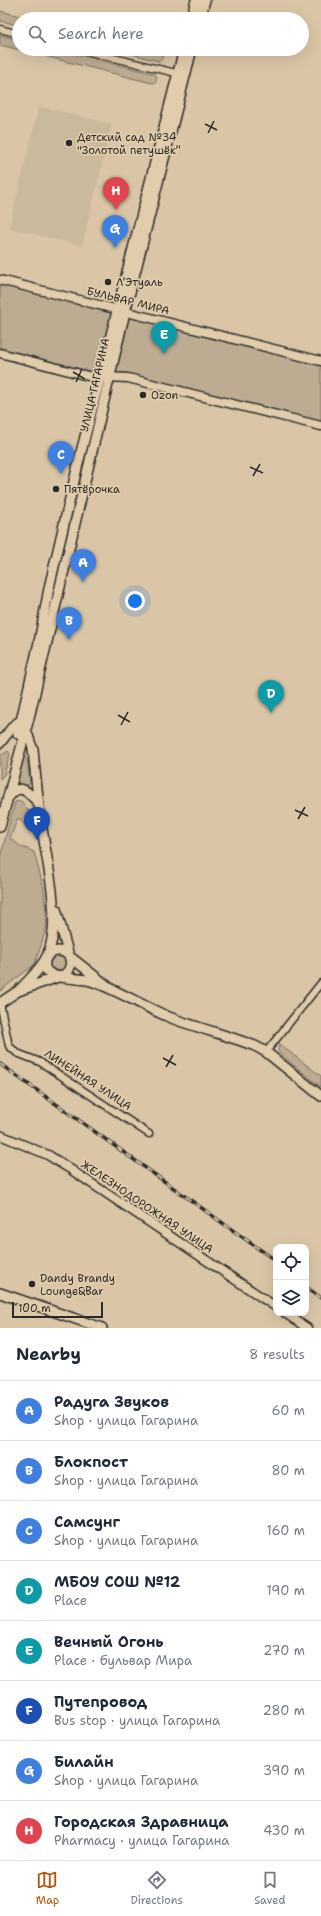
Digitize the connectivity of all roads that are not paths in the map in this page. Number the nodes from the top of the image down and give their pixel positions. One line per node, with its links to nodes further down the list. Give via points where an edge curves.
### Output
1 (196, 0): 3 (main road)
2 (205, 0): 4 (main road)
3 (193, 12)
4 (202, 12)
5 (0, 29): 6 (street)
6 (12, 32)
7 (105, 56): 10 (street)
8 (183, 56): 10 (main road, УЛИЦА ГАГАРИНА)
9 (189, 56): 10 (main road, УЛИЦА ГАГАРИНА)
10 (182, 75): 12 (main road, УЛИЦА ГАГАРИНА)
11 (0, 280): 12 (street, БУЛЬВАР МИРА)
12 (121, 311): 14 (street, БУЛЬВАР МИРА); 15 (main road, УЛИЦА ГАГАРИНА)
13 (0, 353): 15 (street)
14 (321, 362)
15 (105, 378): 16 (street, via 128,378); 17 (main road, УЛИЦА ГАГАРИНА, via 49,588)
16 (321, 426)
17 (24, 724): 18 (main road, via 14,725); 19 (street, УЛИЦА ГАГАРИНА); 20 (main road, УЛИЦА ГАГАРИНА)
18 (0, 743)
19 (32, 749): 21 (main road, УЛИЦА ГАГАРИНА)
20 (2, 799): 21 (main road, via 17,789 34,798); 22 (main road, УЛИЦА ГАГАРИНА)
21 (38, 804): 23 (main road, УЛИЦА ГАГАРИНА)
22 (0, 827)
23 (52, 892): 24 (main road, УЛИЦА ГАГАРИНА, via 53,920); 25 (main road, УЛИЦА ГАГАРИНА)
24 (47, 956): 25 (main road, via 58,950); 26 (main road, via 44,962 46,970); 29 (main road, ЛИНЕЙНАЯ УЛИЦА)
25 (69, 956): 26 (main road, via 69,970); 28 (main road)
26 (58, 977): 28 (main road, via 78,978); 29 (main road, ЛИНЕЙНАЯ УЛИЦА)
27 (321, 983): 31 (street)
28 (110, 988): 31 (main road, via 169,1017 240,1040)
29 (18, 992): 30 (main road, ЛИНЕЙНАЯ УЛИЦА)
30 (0, 1003): 33 (street, ЛИНЕЙНАЯ УЛИЦА, via 9,1046 17,1053 40,1062)
31 (266, 1052): 32 (main road)
32 (321, 1096)
33 (149, 1134)
34 (0, 1135): 36 (street, ЖЕЛЕЗНОДОРОЖНАЯ УЛИЦА, via 48,1155)
35 (0, 1294): 38 (main road)
36 (273, 1305)
37 (289, 1316): 39 (street)
38 (102, 1328)
39 (307, 1328)

